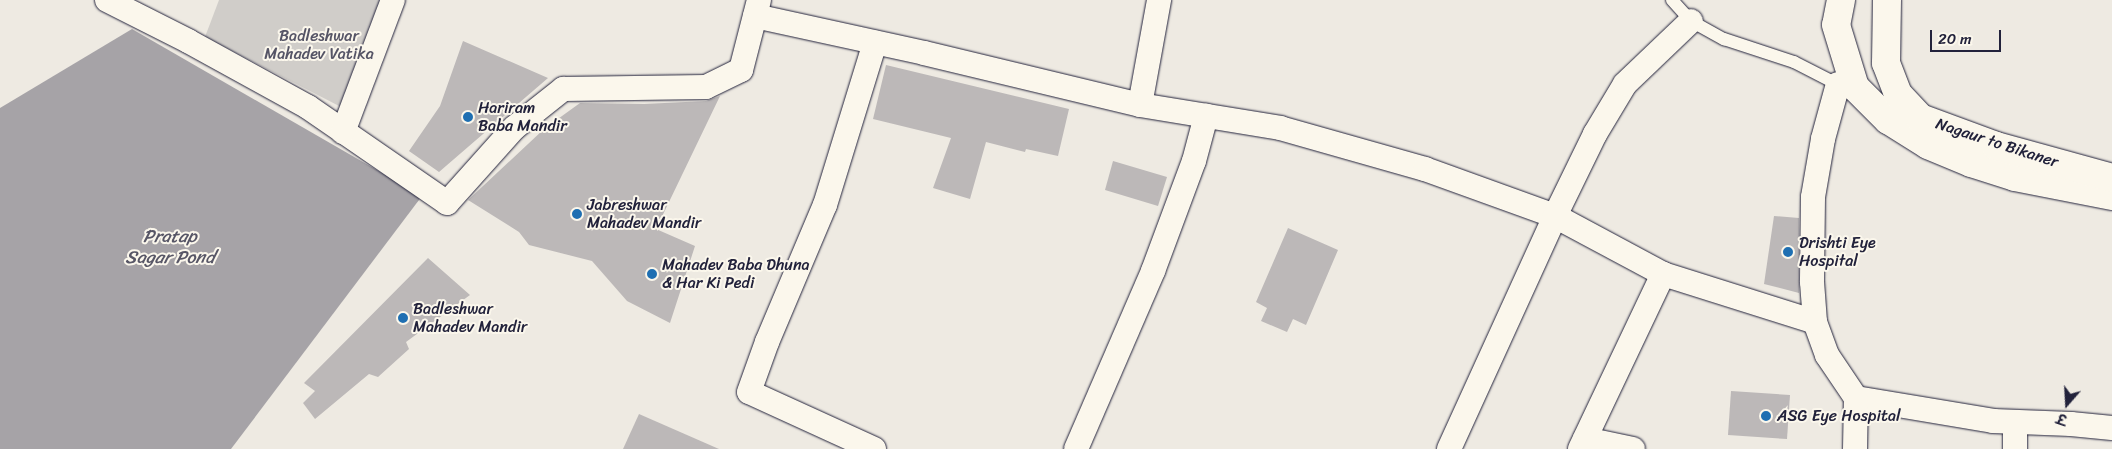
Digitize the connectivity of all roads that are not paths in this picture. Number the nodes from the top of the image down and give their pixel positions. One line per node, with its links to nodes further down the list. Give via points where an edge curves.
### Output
1 (107, 0): 15 (street, via 308,108)
2 (393, 0): 15 (street)
3 (1160, 0): 13 (street)
4 (1672, 0): 9 (lane)
5 (1841, 0): 12 (main road, Nagaur to Bikaner, via 1836,25 1855,88)
6 (1856, 0): 17 (main road, via 1856,47 1875,94 1890,112 1931,135 2023,172)
7 (1887, 0): 16 (main road, Nagaur to Bikaner, via 1886,63 1898,94 1920,118 1996,146)
8 (757, 8): 10 (street); 15 (street, via 740,70 706,87 563,89 514,128 446,203)
9 (1691, 21): 11 (lane, via 1724,39 1794,62); 19 (street, via 1625,84 1595,134)
10 (875, 42): 13 (street); 26 (street, via 825,206 766,342 749,392)
11 (1838, 84): 12 (lane); 21 (street, via 1813,197)
12 (1864, 97): 18 (main road, Nagaur to Bikaner, via 1888,120 1928,145 1971,163 2015,177)
13 (1140, 105): 14 (street)
14 (1206, 116): 19 (street, via 1280,128 1425,169); 27 (street, via 1194,161 1153,271)
15 (343, 132)
16 (2112, 178)
17 (2112, 190)
18 (2112, 196)
19 (1555, 216): 20 (street); 28 (street)
20 (1663, 274): 21 (street); 25 (street)
21 (1815, 322): 22 (street, via 1827,356)
22 (1856, 398): 23 (street); 30 (street)
23 (2015, 422): 24 (street); 31 (street)
24 (2112, 428)
25 (1583, 444): 29 (street)
26 (874, 449)
27 (1076, 449)
28 (1448, 449)
29 (1633, 449)
30 (1854, 449)
31 (2014, 449)

